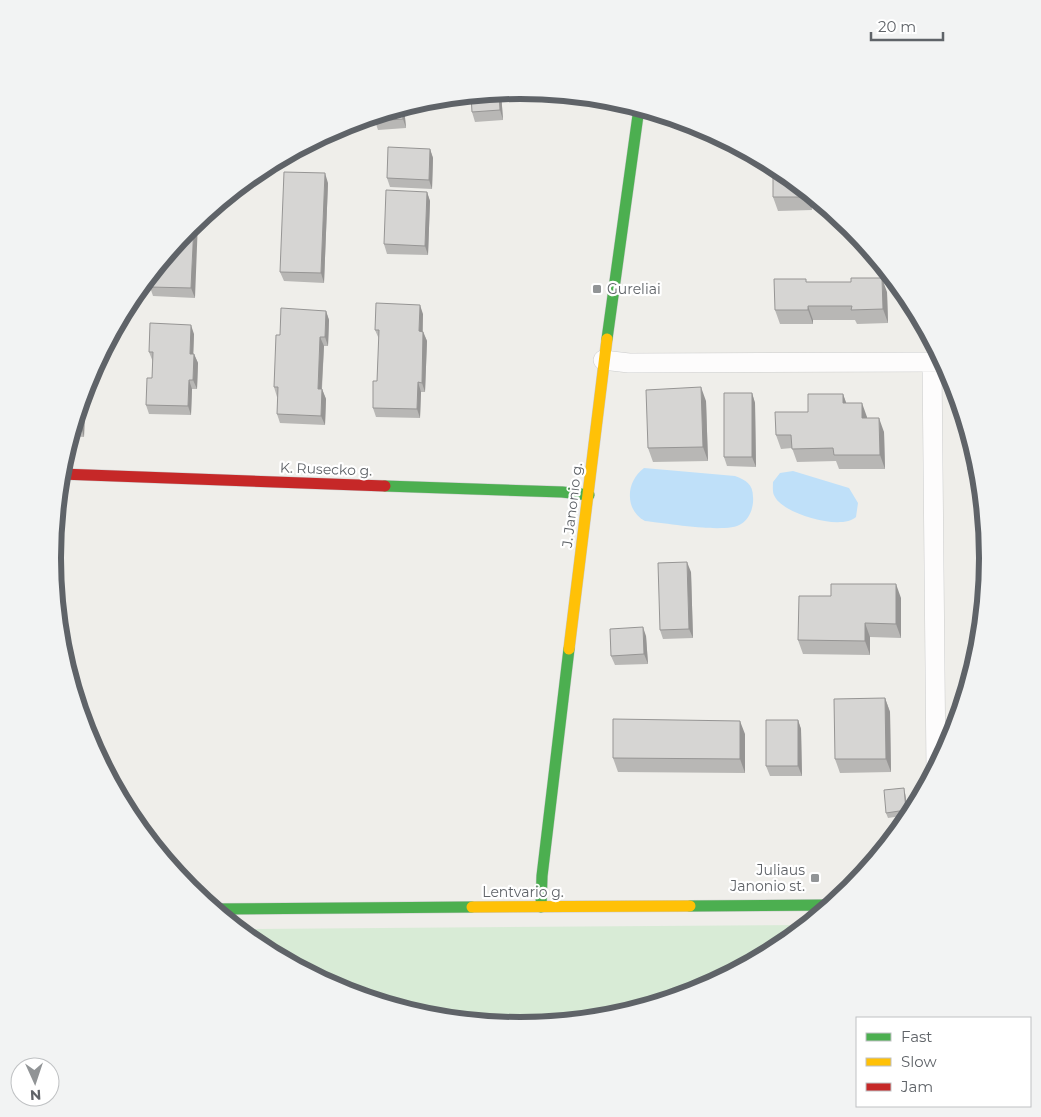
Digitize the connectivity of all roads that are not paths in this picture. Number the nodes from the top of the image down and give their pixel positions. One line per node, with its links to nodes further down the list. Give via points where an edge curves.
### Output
1 (638, 115): 2 (street, J. Janonio g.)
2 (603, 360): 3 (street, via 629,363); 6 (street, J. Janonio g.)
3 (935, 362)
4 (938, 368): 7 (street)
5 (69, 474): 6 (street, K. Rusecko g.)
6 (589, 495): 9 (street, J. Janonio g.)
7 (936, 753)
8 (822, 905): 9 (street, Lentvario g.)
9 (541, 907): 10 (street, Lentvario g.)
10 (225, 910)

